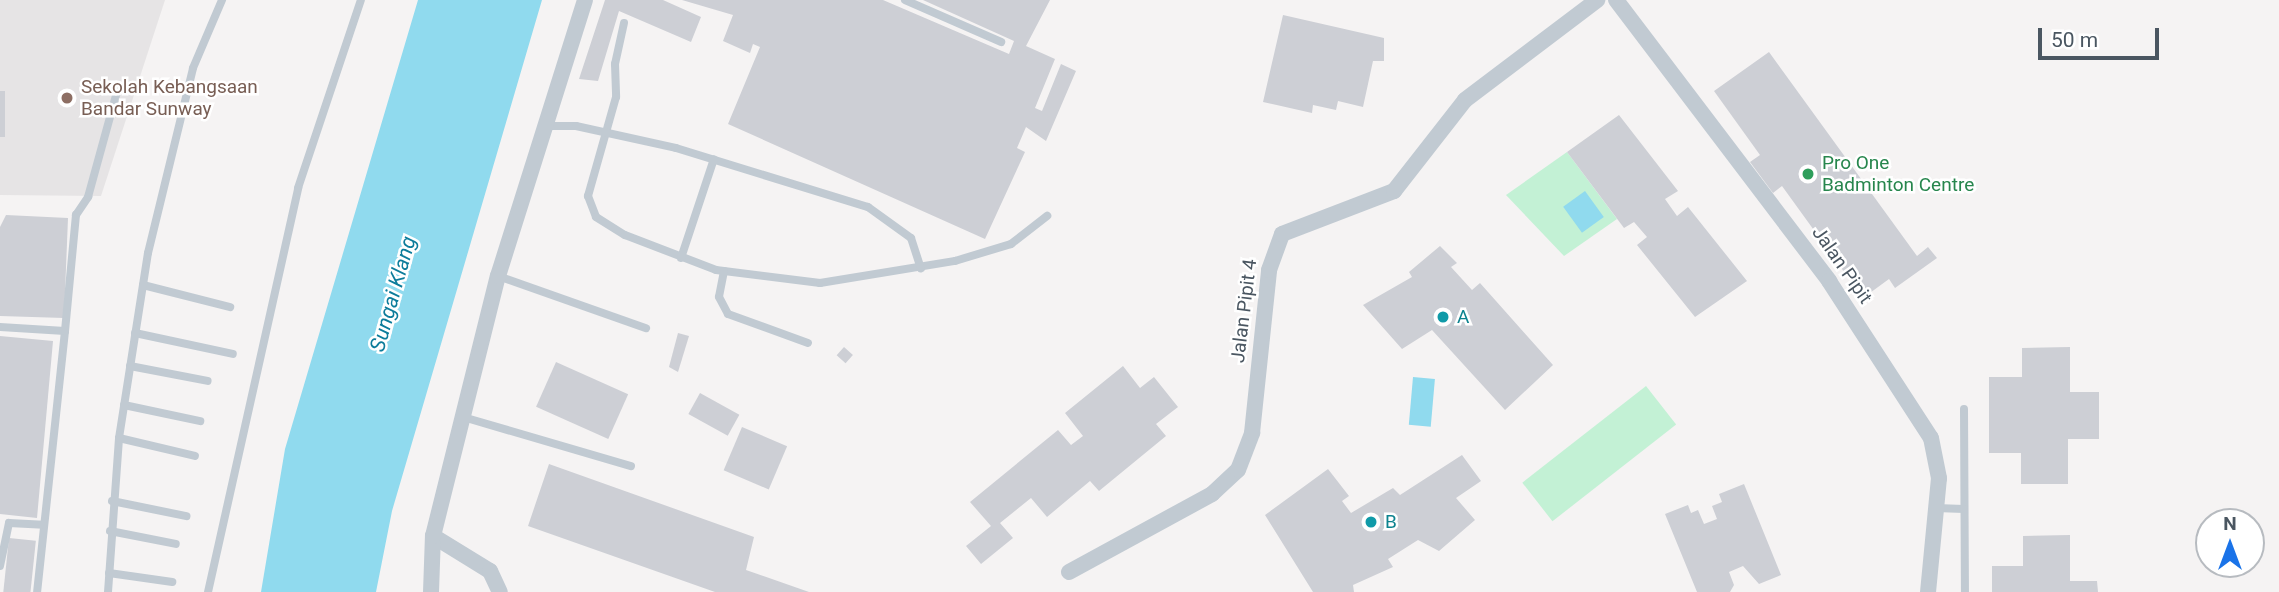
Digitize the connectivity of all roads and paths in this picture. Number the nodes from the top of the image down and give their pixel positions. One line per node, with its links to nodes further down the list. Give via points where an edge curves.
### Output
1 (222, 0): 18 (lane, via 192,68)
2 (361, 0): 49 (lane, via 298,187)
3 (585, 0): 10 (street)
4 (905, 0): 8 (lane)
5 (1597, 0): 44 (street, Jalan Pipit 4, via 1465,100 1394,191 1282,234 1270,262 1252,433 1238,470 1212,494)
6 (1616, 0): 36 (street, Jalan Pipit, via 1829,281 1931,438 1939,478)
7 (624, 23): 11 (lane)
8 (1000, 42)
9 (116, 94): 22 (lane, via 88,197 76,215)
10 (543, 126): 11 (lane); 17 (street)
11 (606, 132): 12 (lane); 14 (lane, via 588,196 596,217)
12 (714, 159): 14 (lane); 15 (lane, via 892,219 911,238)
13 (1047, 216): 15 (lane, via 1011,244)
14 (681, 258): 16 (lane)
15 (921, 268): 16 (lane, via 820,284)
16 (724, 271): 24 (lane, via 719,297 727,314)
17 (498, 276): 21 (lane); 30 (street)
18 (143, 285): 19 (lane); 23 (lane)
19 (230, 307)
20 (0, 327): 22 (lane)
21 (646, 328)
22 (65, 331): 39 (lane)
23 (135, 333): 25 (lane); 26 (lane)
24 (808, 343)
25 (233, 354)
26 (130, 366): 27 (lane); 28 (lane)
27 (208, 382)
28 (124, 405): 31 (lane); 32 (lane)
29 (1964, 409): 37 (lane)
30 (463, 417): 34 (lane); 41 (street)
31 (200, 421)
32 (119, 438): 33 (lane); 35 (lane)
33 (195, 456)
34 (631, 466)
35 (112, 501): 38 (lane); 40 (lane)
36 (1936, 508): 37 (lane); 52 (street, Jalan Pipit)
37 (1964, 509): 53 (lane)
38 (186, 516)
39 (43, 525): 43 (lane, via 9,523); 47 (lane)
40 (110, 531): 42 (lane); 45 (lane)
41 (433, 536): 50 (street); 51 (street, via 490,571)
42 (176, 544)
43 (0, 566)
44 (1069, 572)
45 (109, 573): 46 (lane); 48 (lane)
46 (172, 582)
47 (37, 592)
48 (108, 592)
49 (208, 592)
50 (431, 592)
51 (500, 592)
52 (1928, 592)
53 (1965, 592)

